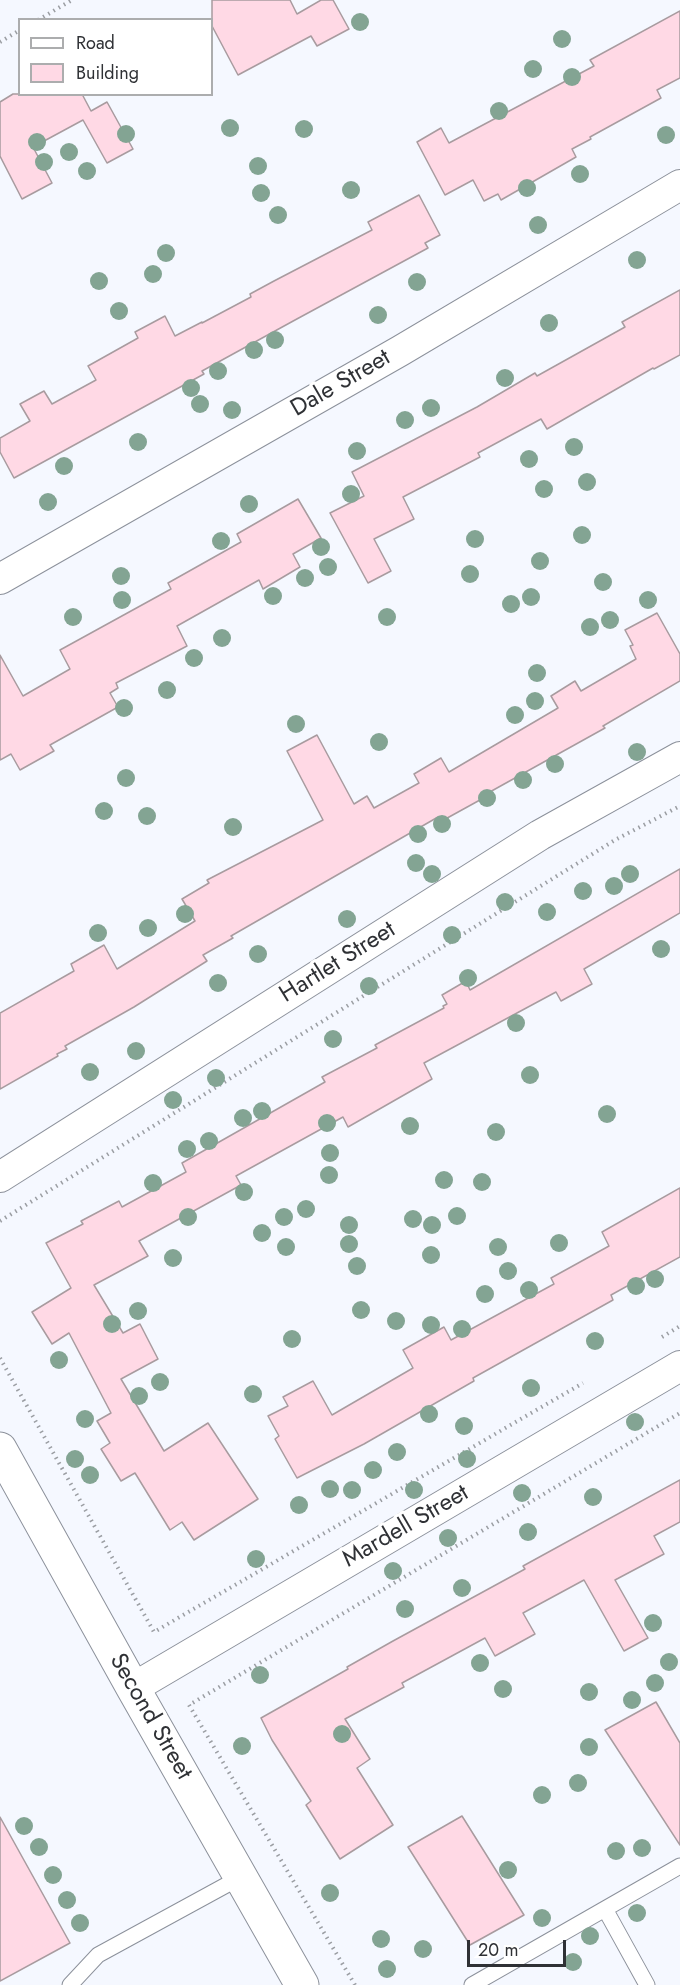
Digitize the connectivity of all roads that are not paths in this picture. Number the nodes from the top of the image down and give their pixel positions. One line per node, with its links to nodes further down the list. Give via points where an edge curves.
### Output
1 (680, 185): 2 (street, Dale Street, via 400,351)
2 (0, 579)
3 (680, 757): 4 (street, Hartlet Street, via 540,835)
4 (0, 1177)
5 (680, 1366): 7 (street, Mardell Street)
6 (0, 1449): 7 (street, Second Street)
7 (133, 1688): 9 (street, Second Street)
8 (680, 1866): 10 (lane)
9 (241, 1877): 11 (lane, via 98,1955); 12 (street, Second Street)
10 (604, 1909): 13 (lane); 14 (lane)
11 (70, 1985)
12 (302, 1985)
13 (472, 1985)
14 (647, 1985)

